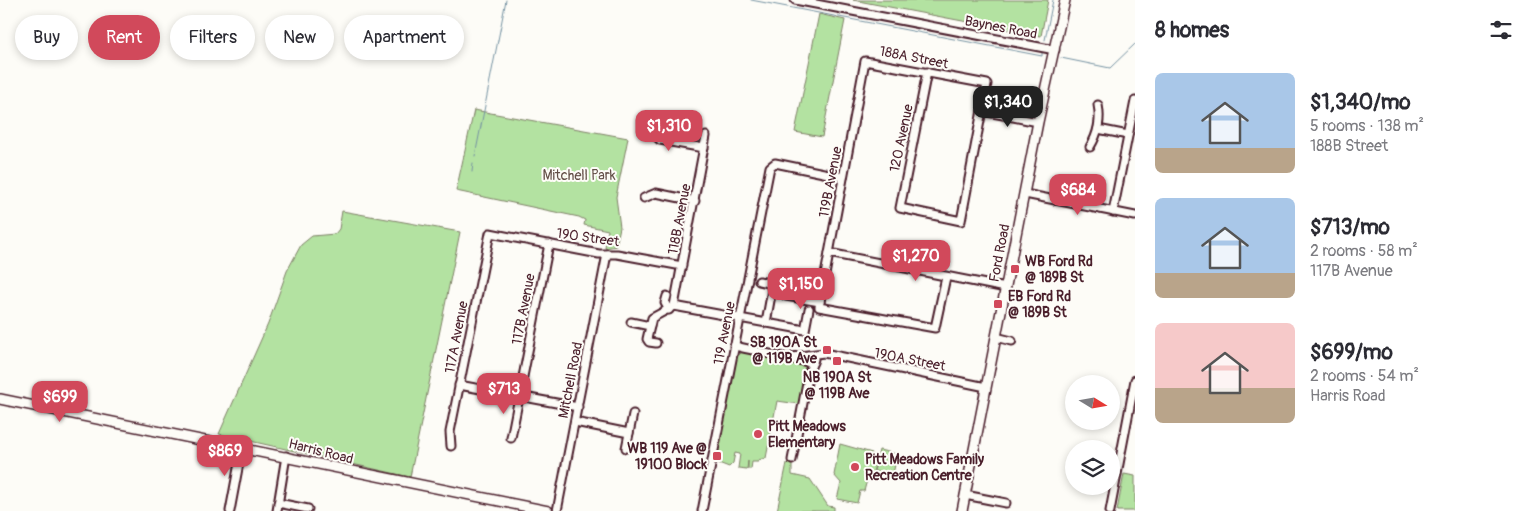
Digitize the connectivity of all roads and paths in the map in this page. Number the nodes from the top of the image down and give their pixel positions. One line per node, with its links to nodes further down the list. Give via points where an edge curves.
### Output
1 (795, 0): 3 (street, Baynes Road)
2 (1065, 0): 3 (main road, Ford Road)
3 (1055, 50): 9 (main road, Ford Road)
4 (865, 60): 5 (street, 188A Street); 16 (street, 119B Avenue)
5 (927, 72): 8 (street, 188A Street, via 987,84); 8 (street, 120 Avenue, via 900,208 961,221)
6 (1135, 101): 12 (street)
7 (1098, 105): 11 (street)
8 (982, 111): 9 (street)
9 (1038, 122): 17 (main road, Ford Road)
10 (648, 128): 14 (street, via 660,140)
11 (1098, 129): 12 (street); 15 (street)
12 (1128, 135): 20 (street)
13 (706, 136): 14 (street, 118B Avenue)
14 (704, 148): 19 (street, 118B Avenue)
15 (1090, 148)
16 (843, 177): 24 (street, 119B Avenue); 35 (street, 119 Avenue, via 775,163 770,167)
17 (1025, 194): 20 (street); 29 (main road, Ford Road)
18 (644, 198): 19 (street, via 656,193)
19 (695, 200): 26 (street, 118B Avenue)
20 (1113, 212): 21 (street)
21 (1135, 216)
22 (490, 233): 23 (street, 190 Street); 45 (street, 117A Avenue)
23 (549, 244): 25 (street, 190 Street); 47 (street, 117B Avenue)
24 (830, 253): 27 (street); 32 (street, 119B Avenue)
25 (607, 254): 26 (street, 190 Street); 49 (street, Mitchell Road)
26 (682, 266): 33 (street, 118B Avenue)
27 (946, 277): 29 (street); 32 (street, via 936,328)
28 (759, 282): 37 (street, via 774,284)
29 (1006, 288): 39 (main road, Ford Road)
30 (667, 296): 33 (street, via 665,303)
31 (786, 296): 32 (street)
32 (820, 305)
33 (672, 308): 35 (street); 38 (street, via 656,314)
34 (809, 309): 37 (street, via 805,330)
35 (739, 318): 37 (street); 42 (street, 119 Avenue)
36 (631, 322): 38 (street)
37 (766, 323)
38 (650, 326): 41 (street, via 647,339)
39 (996, 337): 40 (street); 46 (main road, Ford Road)
40 (1012, 341)
41 (656, 343)
42 (734, 346): 43 (street, 190A Street); 66 (street, 119 Avenue)
43 (810, 359): 46 (street, 190A Street, via 820,352); 58 (street)
44 (1135, 380): 68 (street)
45 (459, 385): 47 (street); 54 (street, 117A Avenue, via 449,437)
46 (986, 387): 59 (main road, Ford Road)
47 (519, 396): 49 (street); 53 (street, 117B Avenue)
48 (0, 399): 55 (main road, Harris Road)
49 (578, 407): 51 (street, Mitchell Road)
50 (633, 414): 52 (street)
51 (575, 422): 52 (street); 65 (street, Mitchell Road)
52 (629, 433): 56 (street)
53 (511, 438)
54 (451, 446)
55 (242, 448): 57 (main road, Harris Road); 63 (street)
56 (626, 448)
57 (286, 456): 61 (street); 64 (main road, Harris Road)
58 (792, 460)
59 (965, 495): 60 (street); 67 (main road, Ford Road)
60 (1006, 503)
61 (277, 507): 62 (street)
62 (308, 509)
63 (230, 511)
64 (548, 511)
65 (557, 511)
66 (702, 511)
67 (962, 511)
68 (1110, 511)

